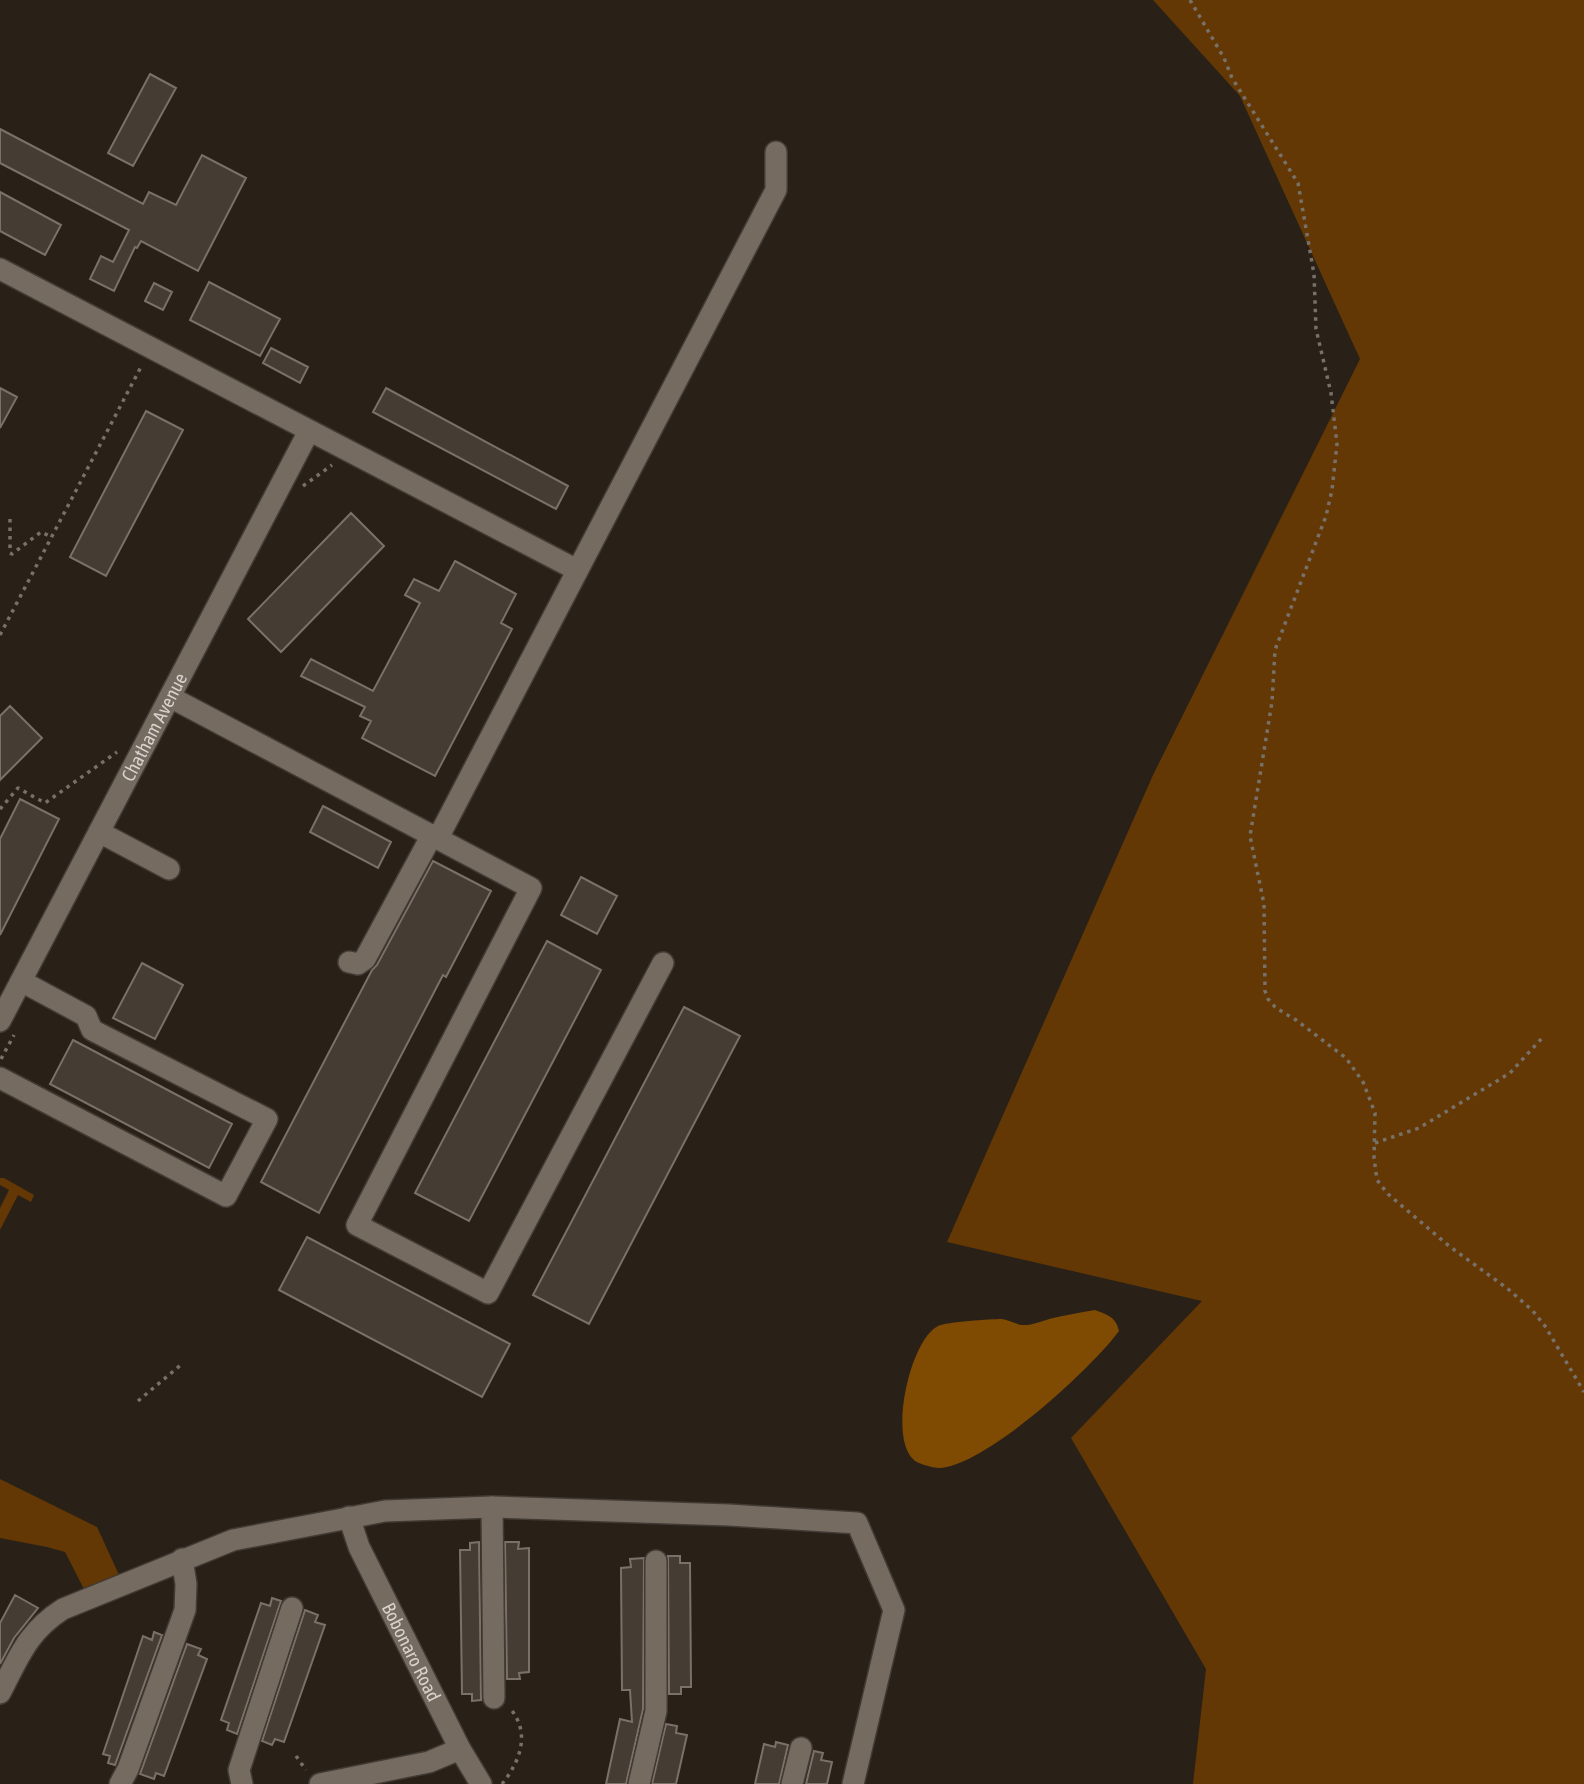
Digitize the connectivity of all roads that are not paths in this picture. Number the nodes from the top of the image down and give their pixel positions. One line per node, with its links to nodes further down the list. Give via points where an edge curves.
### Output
1 (776, 152): 4 (lane, via 776,190)
2 (0, 269): 3 (lane, via 151,348)
3 (305, 440): 4 (lane); 5 (lane, Chatham Avenue)
4 (577, 570): 7 (lane)
5 (170, 697): 6 (lane, Chatham Avenue); 7 (lane)
6 (99, 832): 8 (lane); 11 (lane, Chatham Avenue)
7 (435, 836): 9 (lane, via 365,959 358,964); 10 (lane, via 531,888 357,1225 488,1293)
8 (169, 869)
9 (349, 962)
10 (663, 962)
11 (21, 981): 12 (lane, Chatham Avenue); 13 (lane, via 86,1016 92,1030 267,1119 226,1196)
12 (10, 1023)
13 (0, 1078)
14 (492, 1507): 15 (lane); 20 (lane); 29 (lane, via 857,1523 894,1610)
15 (349, 1517): 16 (lane, via 233,1540); 22 (lane, Bobonaro Road, via 359,1547)
16 (182, 1559): 19 (lane, via 51,1616 25,1644); 23 (lane, via 185,1610)
17 (656, 1562): 27 (lane, via 656,1711)
18 (292, 1608): 24 (lane, via 239,1770)
19 (0, 1693)
20 (494, 1698)
21 (801, 1748): 28 (lane)
22 (460, 1749): 25 (lane, via 429,1762); 26 (lane, Bobonaro Road)
23 (120, 1784)
24 (242, 1784)
25 (320, 1784)
26 (481, 1784)
27 (639, 1784)
28 (792, 1784)
29 (853, 1784)

